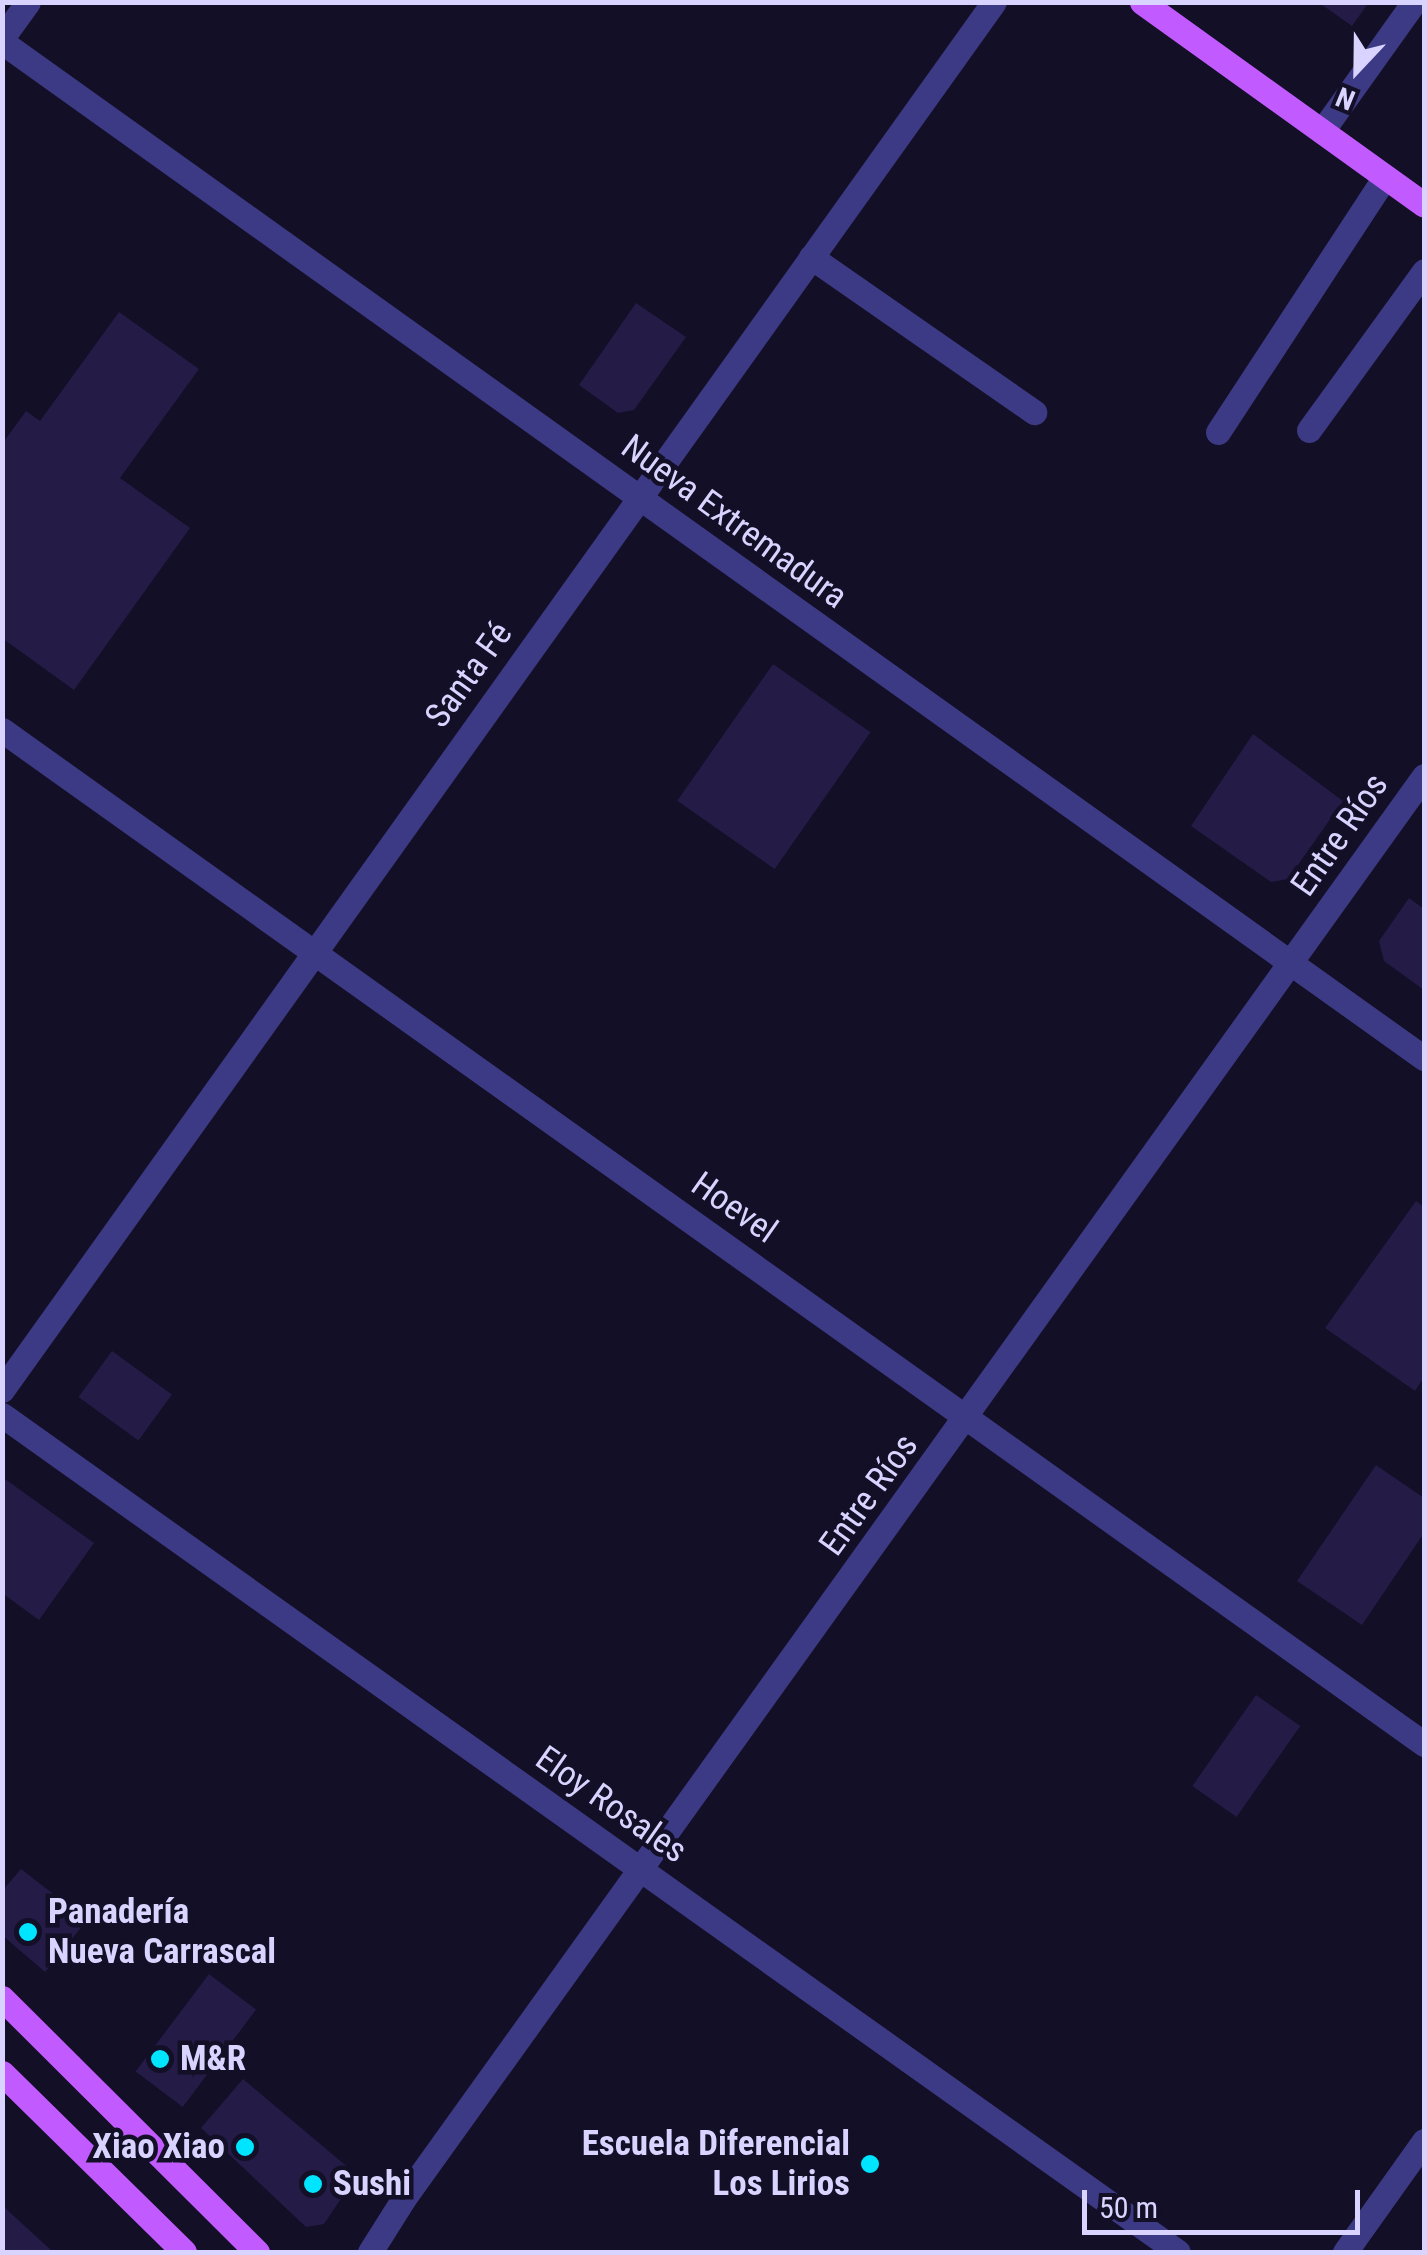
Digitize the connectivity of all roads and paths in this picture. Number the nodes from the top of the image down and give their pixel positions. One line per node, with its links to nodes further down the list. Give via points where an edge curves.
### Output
1 (28, 2): 5 (street)
2 (994, 2): 9 (street, Santa Fé)
3 (1142, 2): 6 (main road)
4 (1414, 2): 6 (street)
5 (2, 40): 14 (street, Nueva Extremadura)
6 (1322, 132): 7 (main road)
7 (1385, 177): 8 (main road); 13 (street)
8 (1424, 205)
9 (812, 258): 11 (street); 14 (street, Santa Fé)
10 (1424, 270): 12 (street)
11 (1034, 412)
12 (1310, 430)
13 (1218, 432)
14 (640, 498): 17 (street, Santa Fé); 18 (street, Nueva Extremadura)
15 (2, 730): 17 (street, Hoevel)
16 (1424, 776): 18 (street, Entre Ríos)
17 (314, 953): 20 (street, Santa Fé); 22 (street, Hoevel)
18 (1292, 963): 19 (street, Nueva Extremadura); 22 (street, Entre Ríos)
19 (1424, 1058)
20 (2, 1390)
21 (2, 1416): 24 (street, Eloy Rosales)
22 (968, 1418): 23 (street, Hoevel); 24 (street, Entre Ríos)
23 (1424, 1744)
24 (642, 1871): 30 (street, Entre Ríos); 31 (street, Eloy Rosales)
25 (2, 1998): 29 (main road)
26 (2, 2073): 28 (main road)
27 (1424, 2141): 32 (street)
28 (184, 2252)
29 (258, 2252)
30 (370, 2252)
31 (1178, 2252)
32 (1345, 2252)

